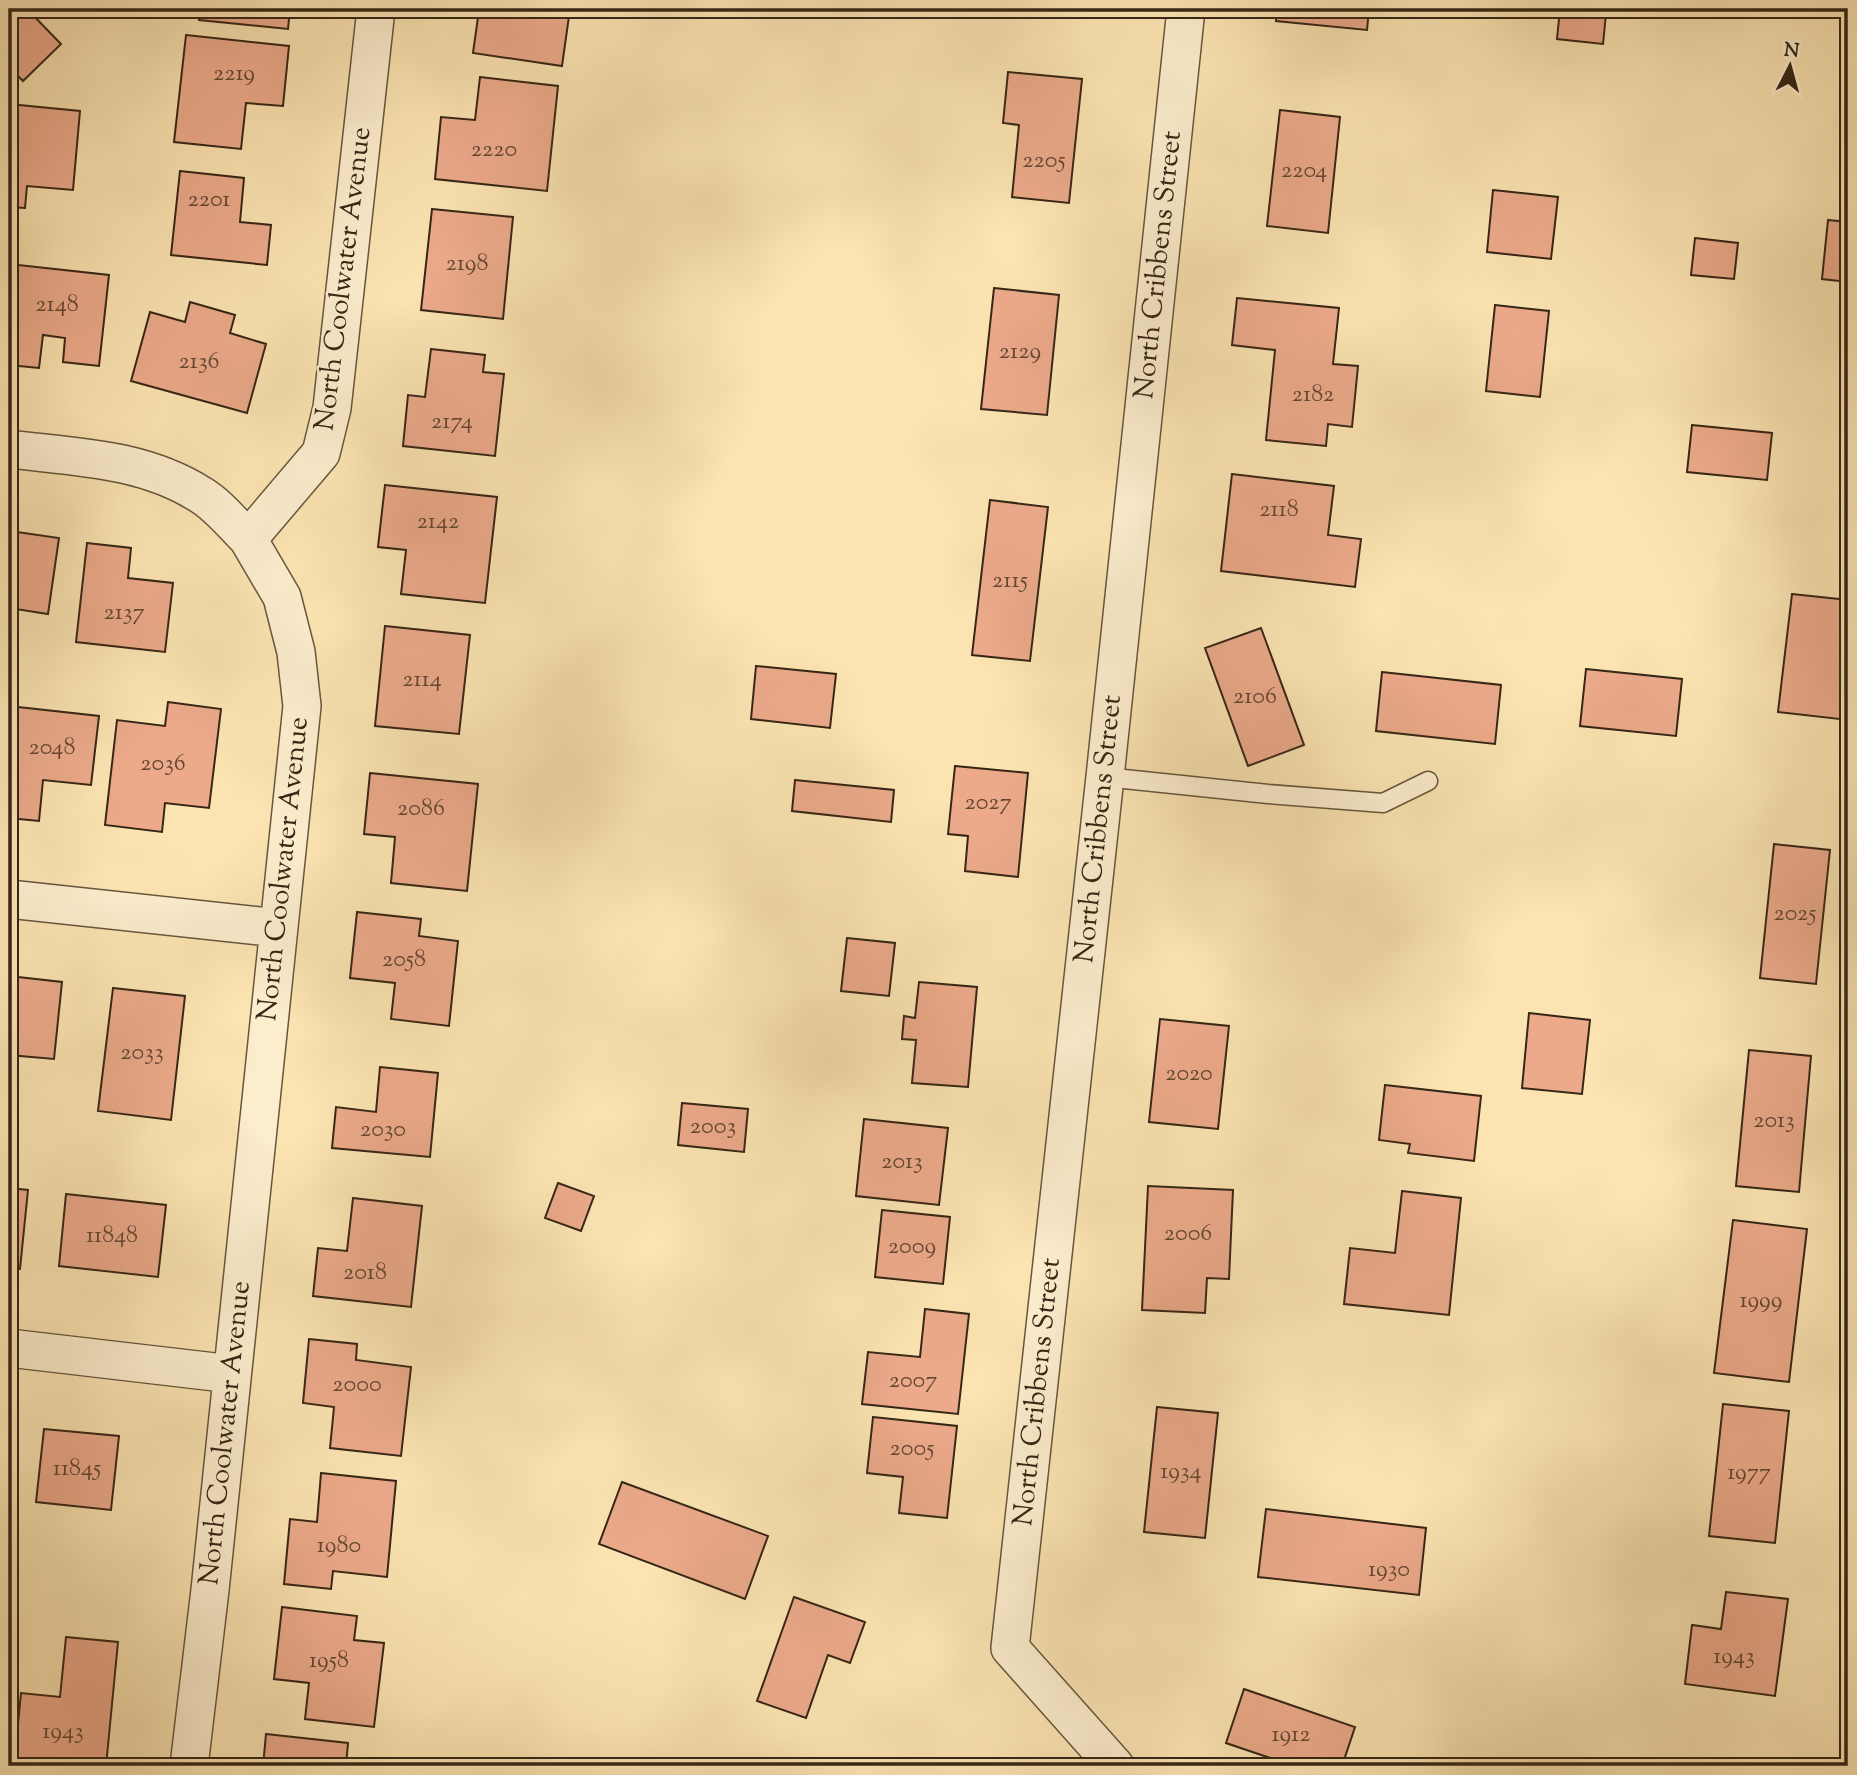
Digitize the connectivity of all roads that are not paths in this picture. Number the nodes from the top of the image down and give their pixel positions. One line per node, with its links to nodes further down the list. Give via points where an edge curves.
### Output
1 (376, 9): 4 (street, North Coolwater Avenue, via 332,408 321,453)
2 (1186, 9): 5 (street, North Cribbens Street)
3 (9, 449): 4 (street, via 121,462 164,475 204,496)
4 (248, 539): 8 (street, North Coolwater Avenue, via 282,597 296,652 302,706)
5 (1105, 777): 6 (lane, via 1383,803); 12 (street, North Cribbens Street, via 1010,1648)
6 (1428, 780)
7 (9, 898): 8 (street)
8 (278, 928): 10 (street, North Coolwater Avenue)
9 (9, 1348): 10 (street)
10 (232, 1374): 11 (street, North Coolwater Avenue)
11 (189, 1766)
12 (1115, 1766)

